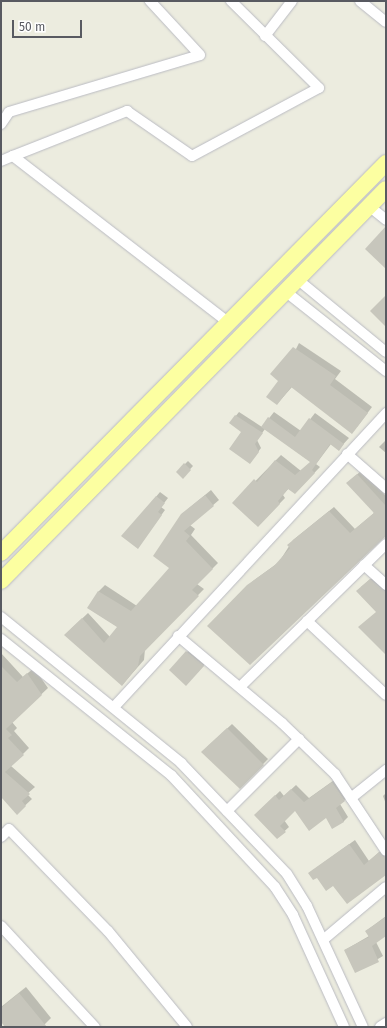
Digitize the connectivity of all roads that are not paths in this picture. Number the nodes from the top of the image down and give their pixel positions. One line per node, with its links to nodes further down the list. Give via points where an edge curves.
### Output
1 (150, 1): 7 (street, via 200,56 9,112)
2 (292, 1): 6 (street)
3 (360, 1): 5 (street)
4 (229, 2): 6 (street)
5 (386, 22)
6 (265, 36): 8 (street, via 319,88 192,156 127,111)
7 (1, 124)
8 (13, 156): 9 (street); 16 (street)
9 (2, 159)
10 (386, 163): 16 (main road)
11 (386, 189): 12 (main road)
12 (369, 206): 13 (street); 14 (main road)
13 (386, 220)
14 (297, 279): 15 (main road); 17 (street)
15 (285, 291): 18 (street); 25 (main road)
16 (229, 323): 23 (main road)
17 (386, 352)
18 (386, 371)
19 (386, 413): 20 (street)
20 (348, 454): 21 (street); 29 (street)
21 (386, 488)
22 (386, 544): 24 (street)
23 (1, 553)
24 (364, 565): 26 (street); 28 (street)
25 (1, 582)
26 (386, 585)
27 (1, 617): 33 (street)
28 (307, 621): 31 (street); 32 (street)
29 (178, 636): 31 (street); 33 (street)
30 (1, 639): 46 (street, via 171,775 275,886 293,915)
31 (240, 687): 34 (street)
32 (386, 695)
33 (114, 707): 37 (street, via 181,763)
34 (299, 739): 36 (street, via 335,774); 37 (street)
35 (386, 770): 36 (street)
36 (351, 798): 39 (street)
37 (227, 811): 42 (street, via 287,874)
38 (1, 837): 45 (street, via 9,829 108,931)
39 (386, 850)
40 (386, 887): 42 (street)
41 (1, 926): 44 (street)
42 (323, 940): 47 (street)
43 (386, 1023): 48 (street)
44 (95, 1027)
45 (187, 1027)
46 (344, 1027)
47 (363, 1027)
48 (380, 1027)

